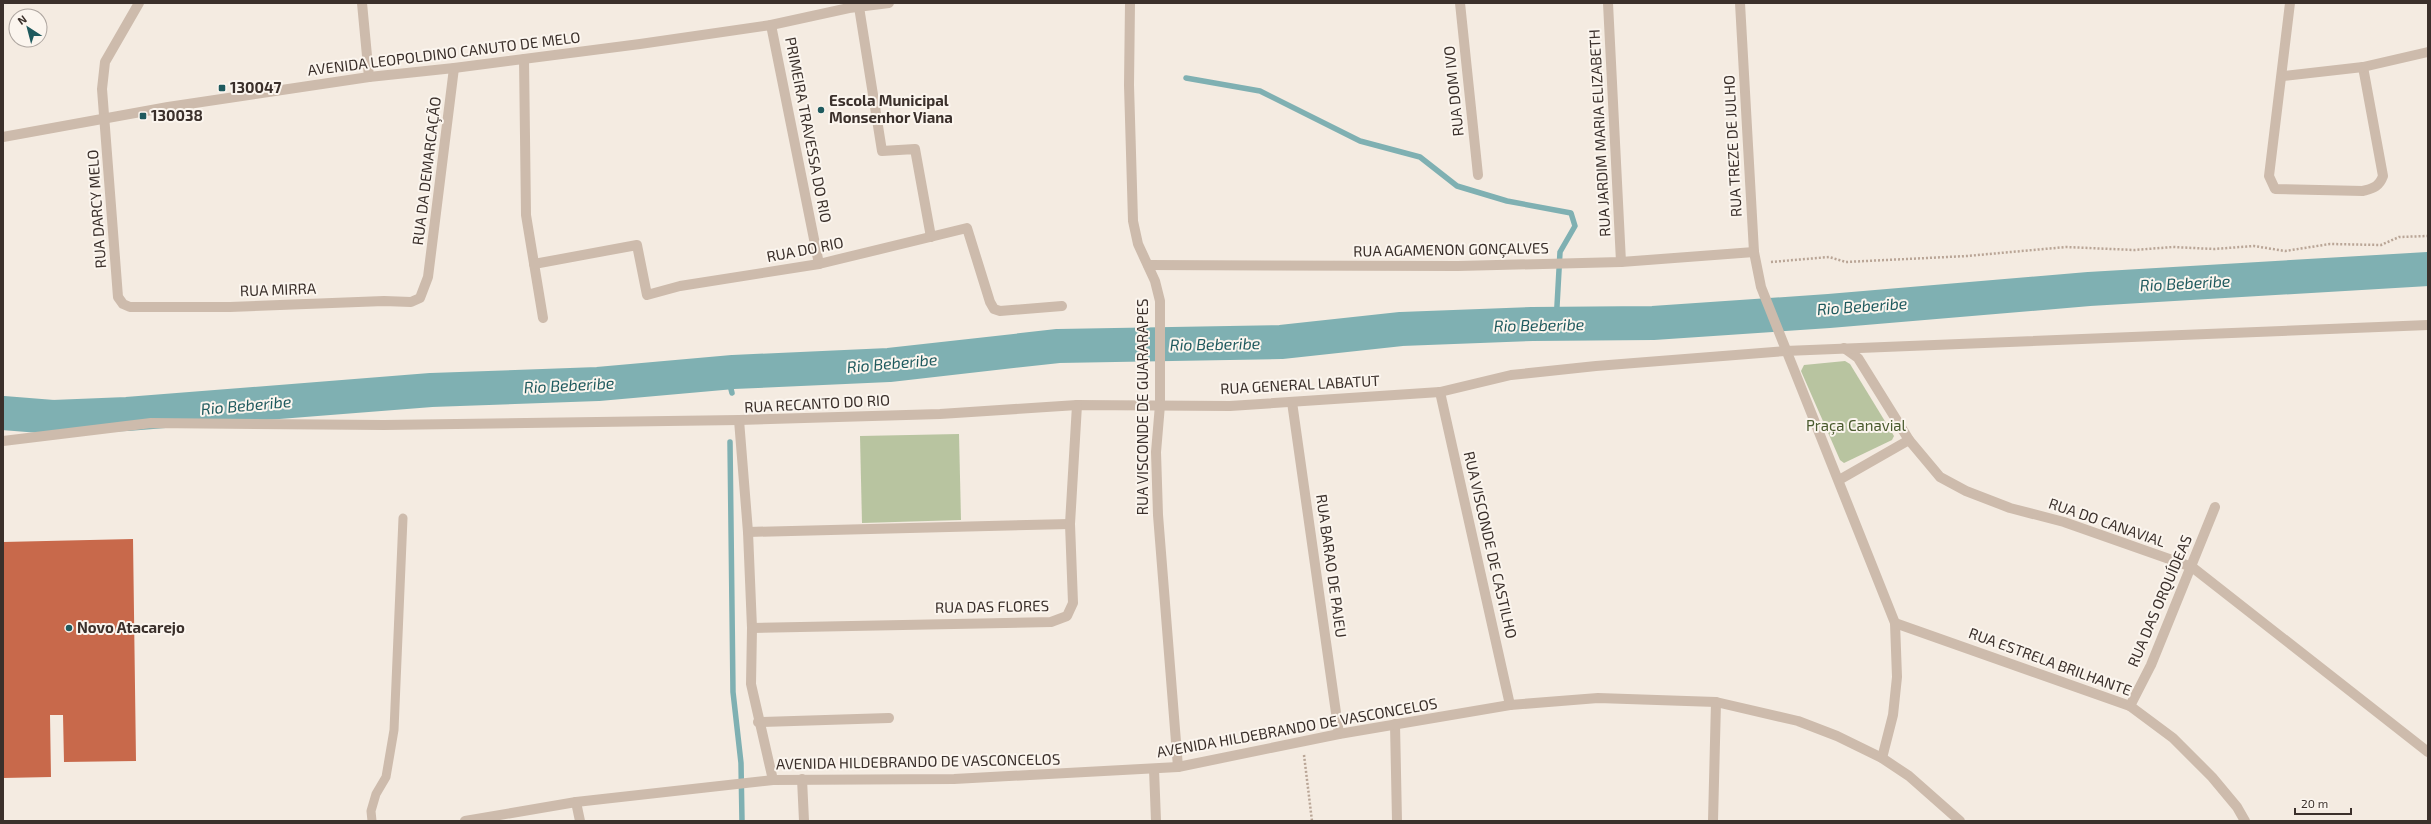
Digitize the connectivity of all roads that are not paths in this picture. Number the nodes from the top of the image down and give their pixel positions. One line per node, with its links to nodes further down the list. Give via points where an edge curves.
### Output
1 (139, 3): 17 (street, RUA DARCY MELO, via 104,62 102,89)
2 (362, 3): 16 (street)
3 (889, 3): 9 (street, AVENIDA LEOPOLDINO CANUTO DE MELO)
4 (1130, 3): 25 (street, RUA VISCONDE DE GUARARAPES, via 1132,207 1134,232)
5 (1460, 3): 19 (street, RUA DOM IVO)
6 (1608, 3): 22 (street, RUA JARDIM MARIA ELIZABETH)
7 (1740, 3): 21 (street, RUA TREZE DE JULHO)
8 (2290, 3): 15 (street)
9 (859, 7): 10 (street, AVENIDA LEOPOLDINO CANUTO DE MELO); 20 (street, via 882,150 915,148)
10 (771, 25): 12 (street, AVENIDA LEOPOLDINO CANUTO DE MELO); 24 (street, PRIMEIRA TRAVESSA DO RIO)
11 (2428, 52): 13 (street)
12 (524, 59): 14 (street, AVENIDA LEOPOLDINO CANUTO DE MELO); 23 (street, via 526,215)
13 (2363, 67): 15 (street); 15 (street, via 2383,176 2374,188 2363,191 2281,191 2270,184)
14 (454, 68): 16 (street, AVENIDA LEOPOLDINO CANUTO DE MELO); 26 (street, RUA DA DEMARCAÇÃO)
15 (2283, 76)
16 (369, 77): 17 (street, AVENIDA LEOPOLDINO CANUTO DE MELO)
17 (105, 118): 18 (street, AVENIDA LEOPOLDINO CANUTO DE MELO); 27 (street, RUA DARCY MELO)
18 (3, 137)
19 (1478, 175)
20 (931, 237): 24 (street, RUA DO RIO); 28 (street, RUA DO RIO, via 967,228 994,309 1000,311)
21 (1754, 252): 22 (street, RUA AGAMENON GONÇALVES); 32 (street, RUA TREZE DE JULHO, via 1761,287)
22 (1621, 262): 25 (street, RUA AGAMENON GONÇALVES)
23 (534, 264): 24 (street, RUA DO RIO, via 637,245 647,295 680,286); 29 (street)
24 (819, 264)
25 (1148, 265): 36 (street, RUA VISCONDE DE GUARARAPES, via 1160,302)
26 (428, 277): 27 (street, RUA MIRRA, via 423,294 411,302 144,308 130,307 123,304)
27 (118, 297)
28 (1062, 306)
29 (543, 318)
30 (2428, 325): 31 (street)
31 (1843, 348): 32 (street); 38 (street, RUA DO CANAVIAL, via 1858,358)
32 (1785, 351): 33 (street, RUA GENERAL LABATUT, via 1511,375); 40 (street, RUA TREZE DE JULHO)
33 (1440, 392): 34 (street, RUA GENERAL LABATUT); 49 (street, RUA VISCONDE DE CASTILHO)
34 (1292, 402): 36 (street, RUA GENERAL LABATUT, via 1230,406); 54 (street, RUA BARAO DE PAJEU)
35 (1077, 405): 36 (street, RUA RECANTO DO RIO); 37 (street, RUA RECANTO DO RIO, via 940,414); 43 (street, RUA DAS FLORES)
36 (1160, 405): 57 (street, RUA VISCONDE DE GUARARAPES, via 1157,437 1158,515)
37 (738, 420): 39 (street, via 384,425 151,423); 44 (street, RUA RECANTO DO RIO)
38 (1909, 440): 40 (street); 45 (street, RUA DO CANAVIAL, via 1940,477 1966,491 2010,508 2064,522)
39 (3, 441)
40 (1839, 480): 46 (street, RUA TREZE DE JULHO)
41 (2215, 508): 45 (street, RUA DAS ORQUÍDEAS)
42 (403, 518): 63 (lane, via 394,730 386,777 370,811)
43 (1070, 524): 44 (street); 47 (street, RUA DAS FLORES, via 1073,603 1067,616 1059,620)
44 (748, 532): 47 (street, RUA RECANTO DO RIO)
45 (2192, 568): 50 (street, RUA DAS ORQUÍDEAS, via 2151,665); 55 (street, RUA DO CANAVIAL)
46 (1895, 623): 50 (street, RUA ESTRELA BRILHANTE); 56 (street, RUA TREZE DE JULHO, via 1897,677 1893,715)
47 (752, 628): 52 (street, RUA RECANTO DO RIO, via 751,684)
48 (1716, 702): 49 (street, AVENIDA HILDEBRANDO DE VASCONCELOS, via 1598,698); 56 (street, AVENIDA HILDEBRANDO DE VASCONCELOS, via 1798,721); 69 (street)
49 (1510, 705): 53 (street, AVENIDA HILDEBRANDO DE VASCONCELOS)
50 (2130, 706): 70 (street, RUA ESTRELA BRILHANTE, via 2173,738 2212,777)
51 (889, 718): 52 (street)
52 (758, 722): 60 (street, RUA RECANTO DO RIO)
53 (1395, 724): 54 (street, AVENIDA HILDEBRANDO DE VASCONCELOS); 68 (street)
54 (1339, 734): 57 (street, AVENIDA HILDEBRANDO DE VASCONCELOS)
55 (2428, 752)
56 (1882, 758): 62 (street, AVENIDA HILDEBRANDO DE VASCONCELOS, via 1909,776)
57 (1178, 767): 58 (street, AVENIDA HILDEBRANDO DE VASCONCELOS)
58 (1154, 769): 59 (street, AVENIDA HILDEBRANDO DE VASCONCELOS, via 954,779); 67 (street)
59 (802, 779): 60 (street, AVENIDA HILDEBRANDO DE VASCONCELOS); 66 (street)
60 (772, 780): 61 (street, AVENIDA HILDEBRANDO DE VASCONCELOS)
61 (576, 802): 64 (street, AVENIDA HILDEBRANDO DE VASCONCELOS); 65 (street)
62 (1958, 820)
63 (372, 821)
64 (465, 821)
65 (580, 821)
66 (804, 821)
67 (1156, 821)
68 (1397, 821)
69 (1713, 821)
70 (2245, 821)

